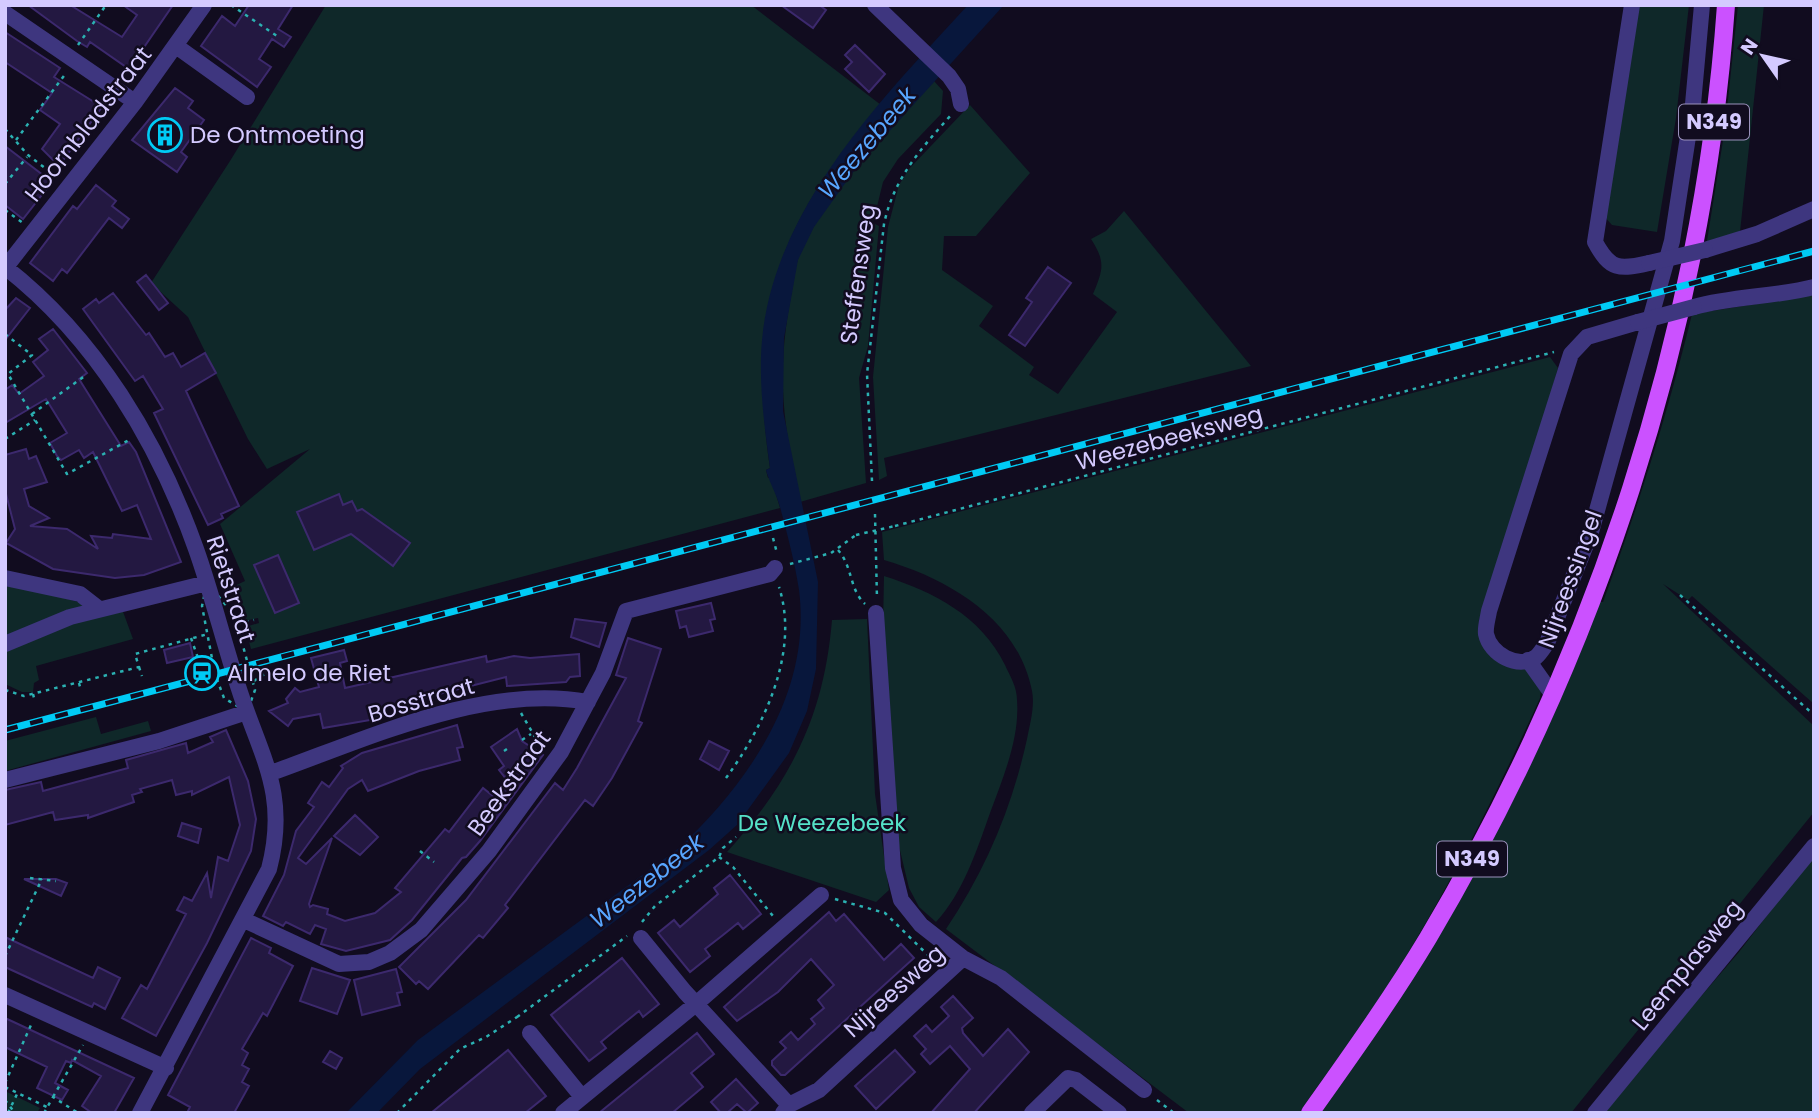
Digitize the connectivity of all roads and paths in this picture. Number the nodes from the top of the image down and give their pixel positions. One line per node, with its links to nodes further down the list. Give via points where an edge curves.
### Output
1 (106, 5): 13 (path)
2 (204, 5): 12 (street, Hoornbladstraat)
3 (231, 5): 11 (path)
4 (429, 5): 5 (path)
5 (436, 5)
6 (874, 5): 16 (street, via 949,76)
7 (1632, 5): 25 (street, bridge, via 1595,242 1603,257 1615,267 1629,268 1757,234)
8 (1702, 5): 49 (street, via 1693,104 1672,241 1653,313 1591,532 1547,643)
9 (1726, 5): 59 (main road, Nijreessingel / N349, via 1714,127 1674,334 1642,453)
10 (5, 13): 13 (street)
11 (280, 38)
12 (176, 46): 14 (street); 15 (street, Hoornbladstraat)
13 (72, 59): 15 (street); 20 (path)
14 (247, 97)
15 (135, 102): 23 (street, Hoornbladstraat)
16 (961, 104): 36 (path, Steffensweg, via 905,168 888,204 867,374)
17 (5, 129): 18 (path)
18 (9, 133): 19 (path); 20 (path)
19 (5, 139)
20 (16, 141): 21 (path)
21 (28, 155): 22 (path); 23 (path)
22 (5, 184)
23 (69, 187): 26 (street, Hoornbladstraat)
24 (5, 209): 26 (path)
25 (1814, 209)
26 (34, 231): 27 (street, Hoornbladstraat)
27 (5, 267): 31 (street, Rietstraat, via 61,316)
28 (1814, 287): 30 (street, bridge, via 1731,298 1638,322 1587,337)
29 (5, 334): 32 (path, via 32,355 8,373)
30 (1571, 354): 38 (path, Weezebeeksweg, bridge, via 1542,354 856,535); 49 (street, via 1487,621 1490,645 1502,656)
31 (100, 365): 32 (path); 34 (street, Rietstraat)
32 (32, 414): 33 (path)
33 (35, 419): 34 (path, via 67,474); 35 (path)
34 (144, 432): 41 (street, Rietstraat)
35 (5, 439)
36 (872, 481)
37 (875, 514): 44 (path)
38 (838, 550): 39 (path, Weezebeeksweg); 44 (path, via 848,562 859,598)
39 (777, 567): 62 (street, Beekstraat, via 770,573 626,611); 69 (path, via 785,622 782,660 772,696)
40 (5, 578): 43 (street, via 80,594)
41 (207, 583): 43 (street); 46 (street, Rietstraat)
42 (1680, 595): 64 (path)
43 (98, 608): 48 (street)
44 (876, 613): 84 (street, via 901,900 921,925)
45 (254, 620): 46 (path)
46 (230, 627): 47 (path); 55 (street, Rietstraat)
47 (191, 638): 50 (path); 51 (path, via 135,654)
48 (5, 644)
49 (1528, 660): 59 (street)
50 (199, 661)
51 (139, 667): 53 (path); 54 (path)
52 (275, 667): 55 (path)
53 (142, 677)
54 (79, 683): 57 (path); 58 (path)
55 (239, 689): 63 (street, Rietstraat)
56 (5, 690): 58 (path)
57 (81, 691)
58 (33, 694): 61 (path)
59 (1552, 694): 112 (main road, Nijreessingel / N349, via 1515,777 1428,937)
60 (518, 700): 62 (street, Bosstraat); 65 (path); 68 (street, Bosstraat, via 387,730)
61 (35, 702)
62 (589, 702): 67 (street, Beekstraat)
63 (247, 712): 68 (street, Rietstraat); 70 (street, via 159,741)
64 (1814, 715)
65 (531, 734): 66 (path); 67 (path, via 542,749)
66 (522, 740)
67 (557, 758): 80 (street, Beekstraat, via 489,850 421,930 390,953 369,962 339,964)
68 (271, 773): 80 (street, Rietstraat, via 277,839 269,869)
69 (726, 778)
70 (5, 780)
71 (736, 837): 74 (path)
72 (1814, 846): 113 (street, Leemplasweg)
73 (420, 851): 75 (path)
74 (719, 858): 81 (path, via 733,867); 82 (path, via 655,906)
75 (434, 862)
76 (30, 878): 77 (path)
77 (42, 879): 78 (path); 83 (path)
78 (56, 881)
79 (821, 895): 81 (street); 85 (path, via 885,913)
80 (244, 920): 92 (street, Rietstraat)
81 (782, 928): 87 (street)
82 (638, 933): 87 (street); 89 (path)
83 (5, 956)
84 (963, 958): 85 (street, Nijreesweg); 94 (street, Nijreesweg, via 1001,978)
85 (946, 972): 101 (street, Nijreesweg, via 819,1090)
86 (5, 995): 88 (street)
87 (697, 1003): 97 (street); 101 (street)
88 (38, 1010): 91 (street); 93 (path)
89 (517, 1017): 90 (path); 107 (path, via 460,1049)
90 (530, 1033): 97 (street)
91 (89, 1035): 92 (street); 96 (path)
92 (166, 1068): 106 (street, Rietstraat)
93 (5, 1085): 95 (path)
94 (1144, 1090): 111 (path)
95 (18, 1092): 99 (path); 100 (path)
96 (53, 1097): 100 (path); 105 (path)
97 (582, 1097): 108 (street)
98 (5, 1100): 99 (path)
99 (11, 1106): 102 (path); 103 (path)
100 (47, 1107): 104 (path)
101 (786, 1109)
102 (8, 1113)
103 (15, 1113)
104 (44, 1113)
105 (78, 1113)
106 (140, 1113)
107 (397, 1113)
108 (563, 1113)
109 (1032, 1113): 110 (street, via 1068,1078)
110 (1119, 1113)
111 (1174, 1113)
112 (1310, 1113)
113 (1595, 1113)

